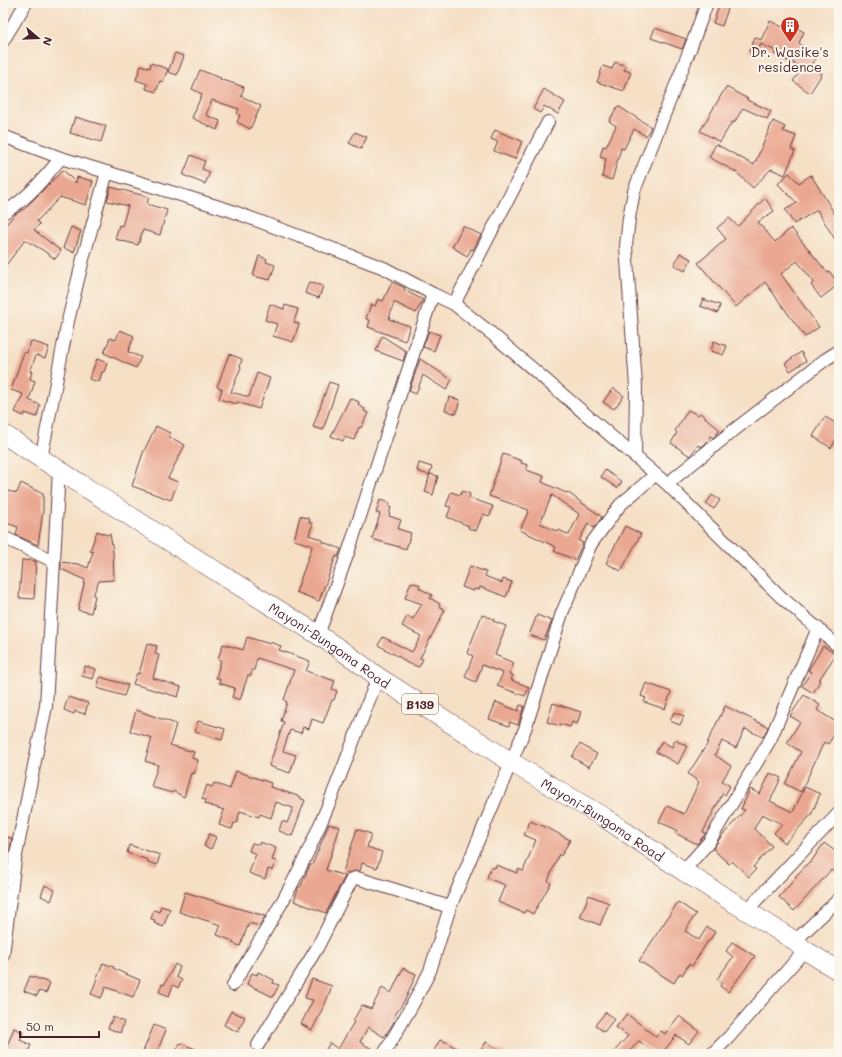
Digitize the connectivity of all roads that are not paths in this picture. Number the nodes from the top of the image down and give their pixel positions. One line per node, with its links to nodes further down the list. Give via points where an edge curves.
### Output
1 (26, 3): 3 (street)
2 (707, 3): 13 (street, via 634,191 629,218 626,246 636,386)
3 (3, 41)
4 (548, 122): 10 (street)
5 (3, 136): 6 (street)
6 (62, 158): 7 (street); 8 (street, via 32,192)
7 (107, 172): 9 (street, via 229,210 384,268); 14 (street, via 76,286)
8 (3, 213)
9 (433, 294): 10 (street); 21 (street)
10 (454, 304): 13 (street)
11 (839, 351): 17 (street)
12 (3, 434): 14 (main road, Mayoni-Bungoma Road / B139)
13 (635, 456): 16 (street)
14 (42, 458): 15 (main road, Mayoni-Bungoma Road / B139)
15 (59, 470): 19 (street); 21 (main road, Mayoni-Bungoma Road / B139)
16 (655, 475): 17 (street); 24 (street, via 620,505 592,544 562,613 525,729)
17 (667, 484): 20 (street, via 780,596)
18 (3, 537): 19 (street)
19 (53, 561): 31 (street, via 46,706 15,860)
20 (818, 628): 22 (street); 26 (street, via 770,740 709,842)
21 (318, 636): 23 (main road, Mayoni-Bungoma Road / B139)
22 (839, 647)
23 (378, 677): 24 (main road, Mayoni-Bungoma Road / B139); 33 (street, via 308,852 277,913)
24 (511, 762): 26 (main road, Mayoni-Bungoma Road / B139, via 605,818); 28 (street)
25 (839, 813): 29 (street)
26 (684, 871): 29 (main road, Mayoni-Bungoma Road / B139)
27 (839, 899): 30 (street)
28 (450, 907): 34 (street, via 357,878 352,879 317,948); 35 (street, via 430,971)
29 (747, 910): 30 (main road, Mayoni-Bungoma Road / B139)
30 (800, 945): 32 (main road, Mayoni-Bungoma Road / B139); 36 (street)
31 (3, 955)
32 (839, 971)
33 (233, 985)
34 (258, 1045)
35 (384, 1054)
36 (712, 1054)

